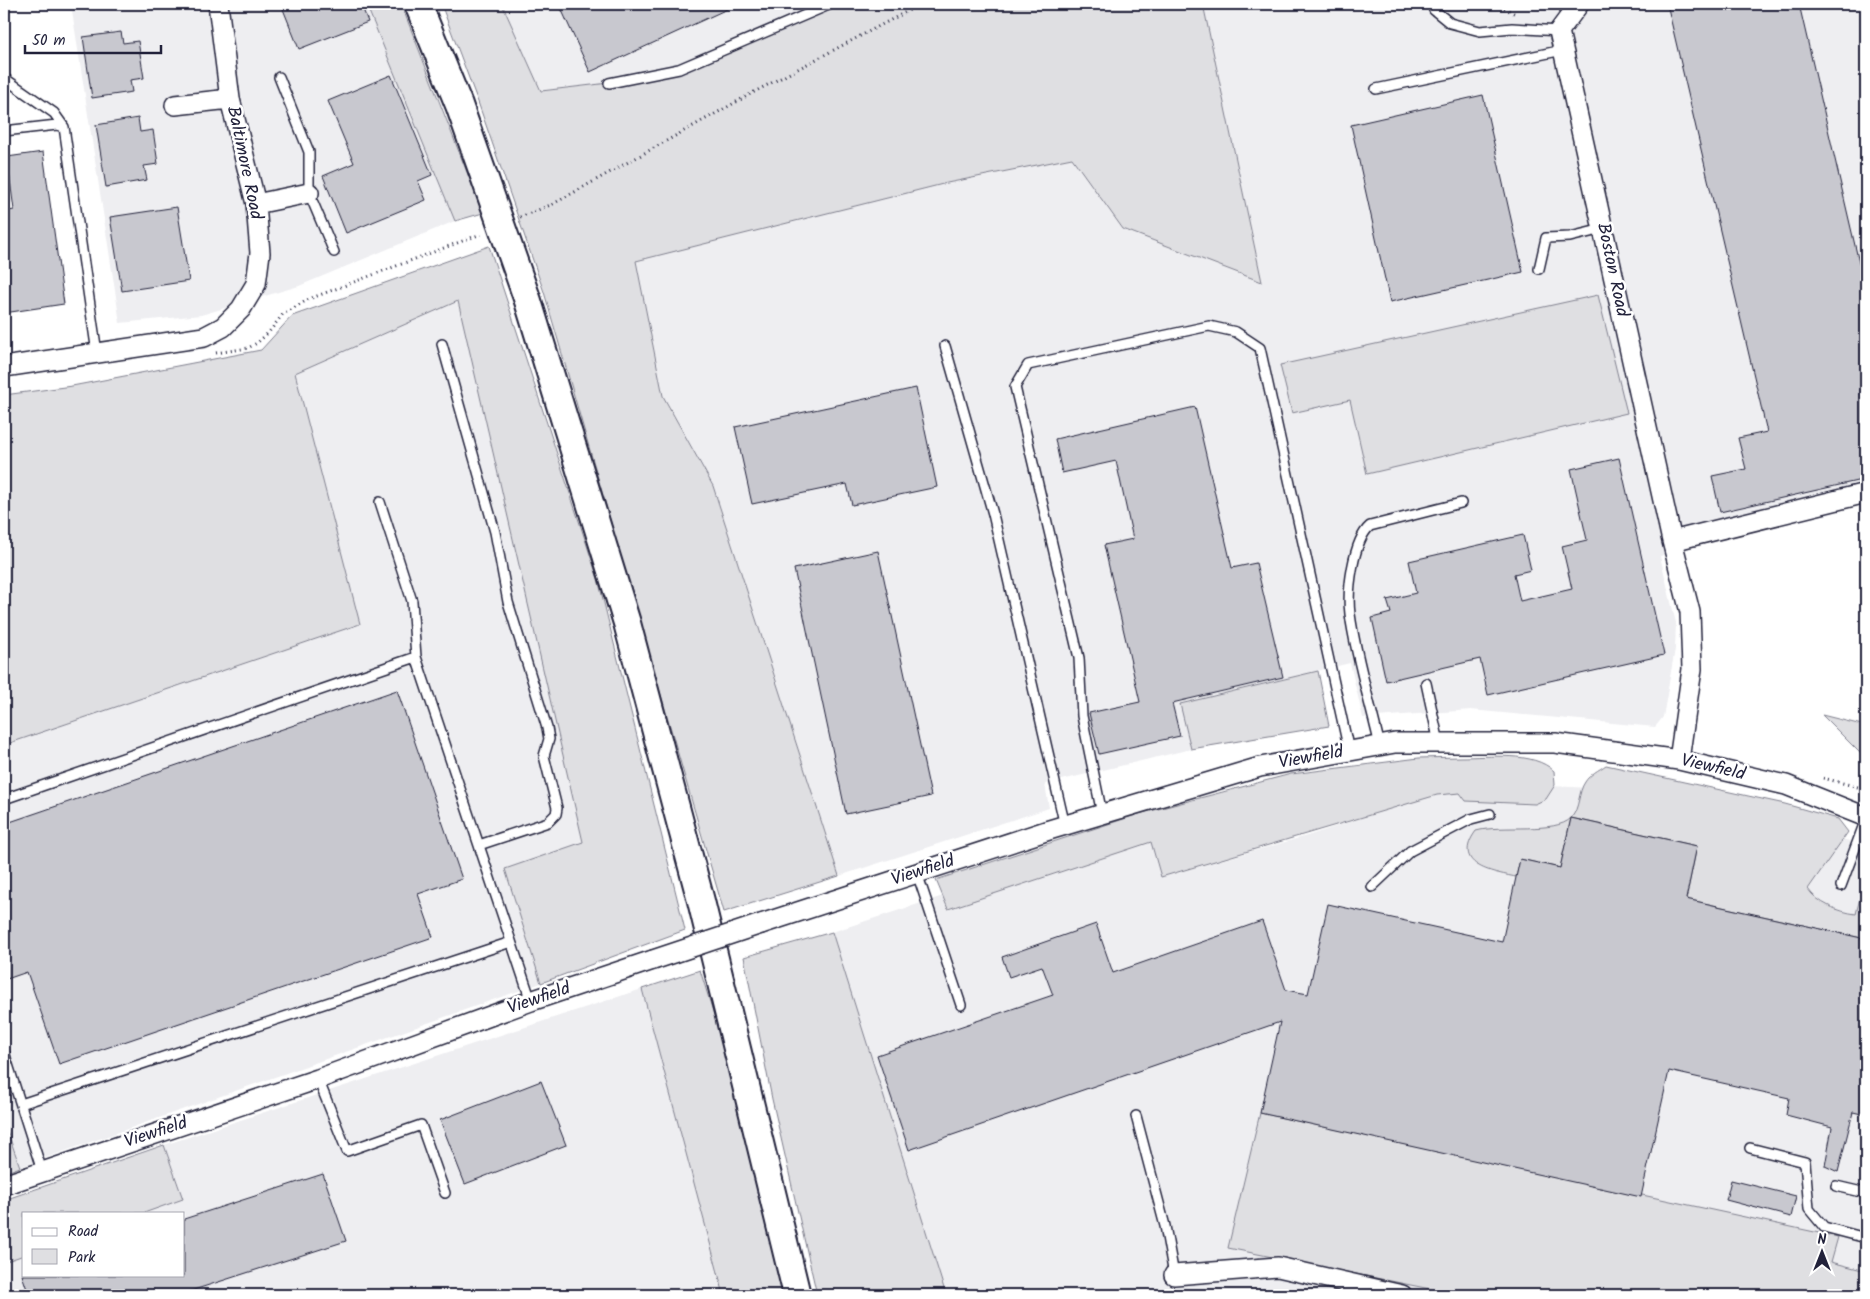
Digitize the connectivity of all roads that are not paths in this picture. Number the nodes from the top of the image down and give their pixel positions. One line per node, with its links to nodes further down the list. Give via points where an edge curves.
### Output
1 (218, 4): 12 (street, Baltimore Road)
2 (418, 4): 60 (main road, via 528,301 627,623 701,901)
3 (830, 4): 10 (lane, via 680,69)
4 (1432, 4): 6 (lane, via 1434,10 1450,23 1480,31 1512,28)
5 (1579, 4): 6 (street)
6 (1559, 31): 7 (street, Boston Road)
7 (1563, 50): 11 (lane); 18 (street, Boston Road)
8 (279, 77): 16 (lane, via 308,152)
9 (4, 78): 14 (lane, via 54,114)
10 (609, 83)
11 (1376, 89)
12 (230, 99): 13 (street); 17 (street, Baltimore Road)
13 (175, 105)
14 (64, 127): 15 (lane); 23 (lane)
15 (4, 131)
16 (309, 194): 17 (street); 19 (lane)
17 (256, 204): 23 (street, Baltimore Road, via 260,252 256,284 242,309 223,327 204,337)
18 (1602, 229): 20 (lane, via 1570,237 1546,238); 28 (street, Boston Road)
19 (334, 252)
20 (1539, 269)
21 (442, 344): 40 (lane, via 495,532 508,602 547,728 549,738 544,756 557,808 548,822)
22 (945, 346): 39 (lane, via 993,514)
23 (97, 354): 24 (street, Baltimore Road)
24 (4, 367)
25 (1866, 493): 28 (street)
26 (380, 502): 29 (lane, via 412,601)
27 (1461, 503): 32 (lane, via 1370,526 1363,533 1356,550 1350,612)
28 (1672, 541): 34 (street, Boston Road, via 1690,612 1691,659)
29 (416, 657): 35 (lane); 40 (lane)
30 (1426, 682): 31 (lane)
31 (1439, 743): 32 (street, Viewfield); 34 (street, Viewfield, via 1555,743)
32 (1380, 746): 33 (street, Viewfield)
33 (1349, 751): 36 (street, Viewfield, via 1260,767); 36 (lane, via 1260,348 1236,332 1210,326 1028,364 1015,387 1080,658 1082,716)
34 (1679, 760): 38 (street, Viewfield, via 1786,785)
35 (4, 799)
36 (1102, 814): 39 (street, Viewfield)
37 (1490, 814): 43 (lane, via 1471,818 1410,851)
38 (1866, 818): 42 (lane)
39 (1065, 826): 41 (street, Viewfield)
40 (479, 845): 44 (lane)
41 (917, 873): 45 (street, Viewfield, bridge); 46 (lane)
42 (1842, 886)
43 (1372, 887)
44 (511, 942): 45 (lane); 49 (lane)
45 (531, 1001): 48 (street, Viewfield)
46 (961, 1005)
47 (4, 1052): 49 (lane)
48 (318, 1079): 52 (street, Viewfield); 55 (lane, via 347,1151 421,1125)
49 (21, 1104): 52 (lane)
50 (1136, 1116): 58 (lane, via 1165,1226)
51 (1750, 1148): 57 (lane, via 1805,1162 1809,1209 1824,1227)
52 (42, 1171): 53 (street, Viewfield)
53 (4, 1185)
54 (1836, 1186): 56 (lane)
55 (445, 1193)
56 (1866, 1193)
57 (1866, 1238)
58 (1174, 1275): 59 (street, via 1278,1267)
59 (1369, 1292): 61 (street)
60 (797, 1295)
61 (1402, 1295)

